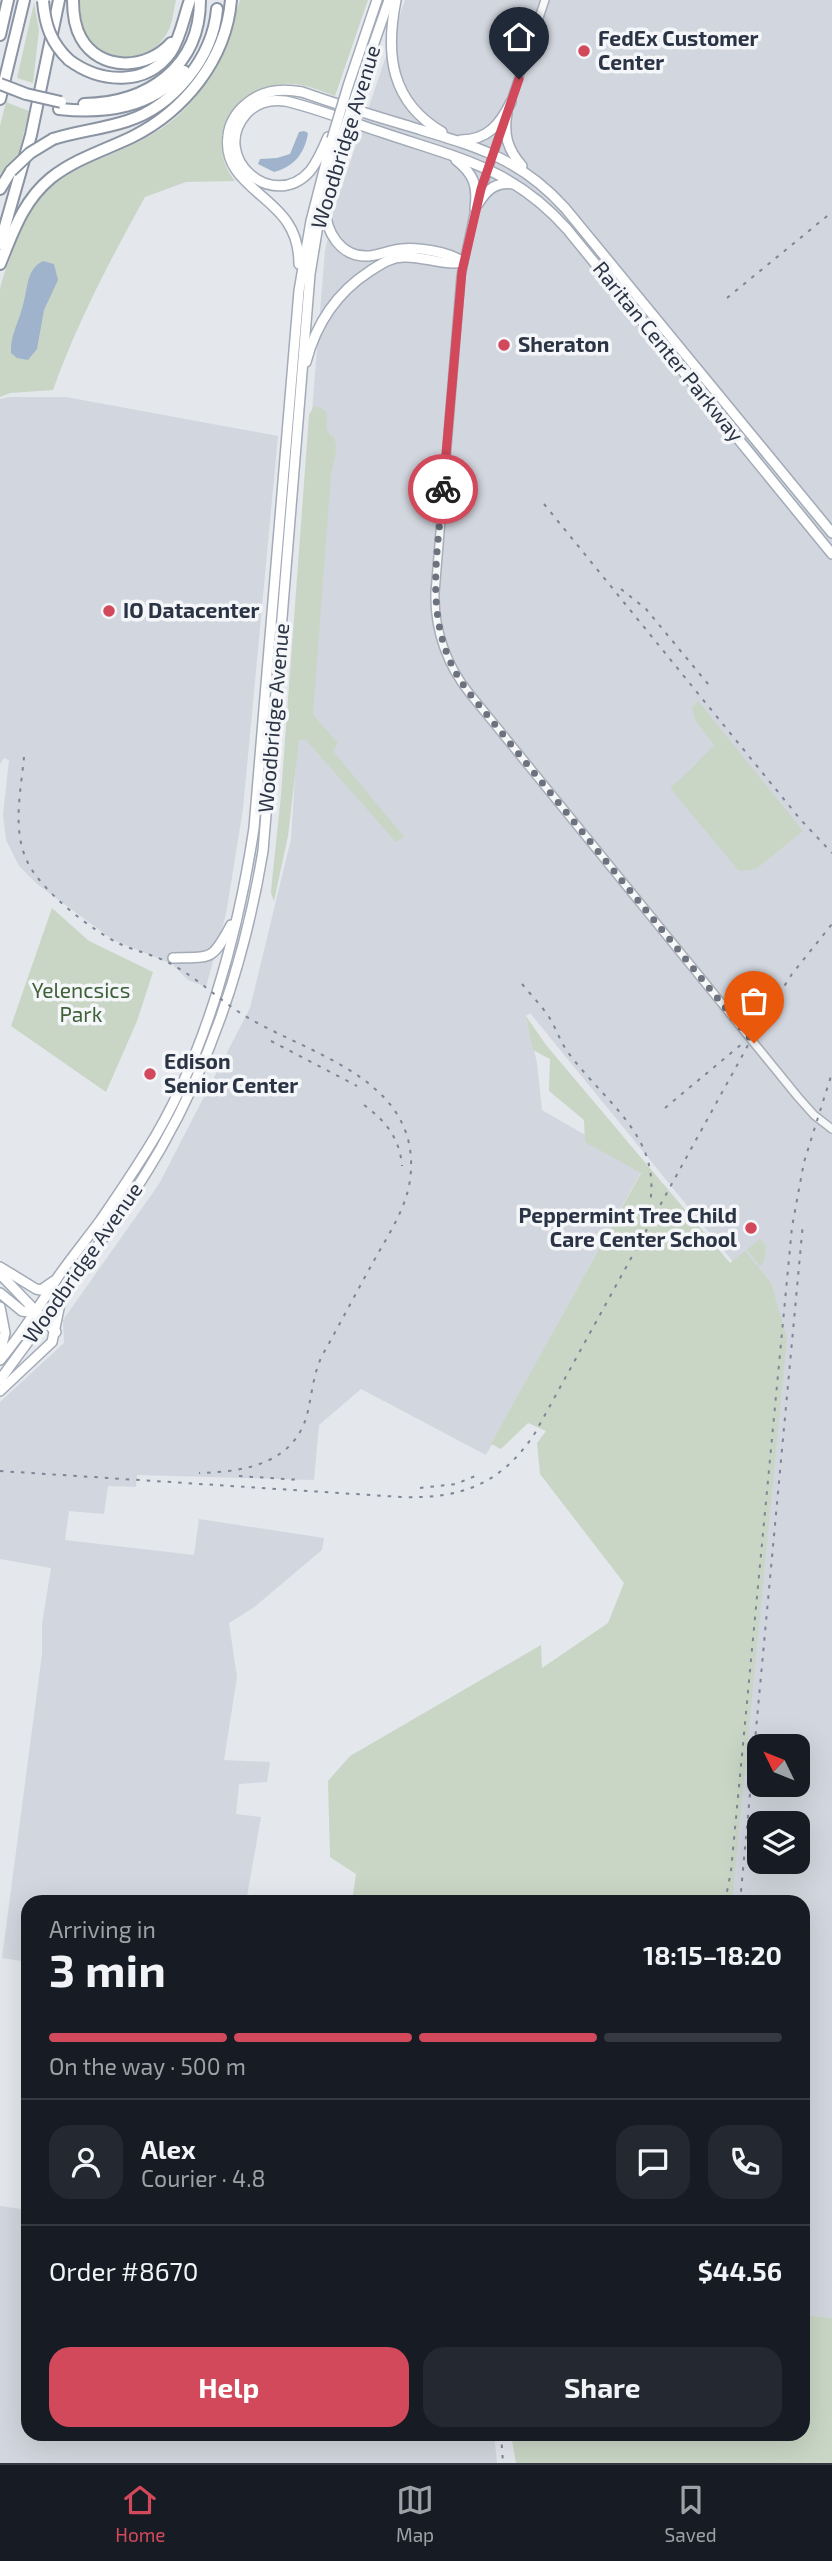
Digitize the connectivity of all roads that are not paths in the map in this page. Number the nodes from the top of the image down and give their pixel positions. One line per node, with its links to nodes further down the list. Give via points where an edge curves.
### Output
1 (8, 0): 15 (highway)
2 (24, 0): 18 (highway)
3 (59, 0): 31 (highway, via 36,111)
4 (73, 0): 14 (highway, via 81,38 110,61 147,60 163,51)
5 (190, 0): 14 (highway)
6 (200, 0): 20 (highway, via 198,26 189,49 158,83 111,102)
7 (230, 0): 33 (highway, via 218,49 194,90 158,122 51,179 23,211)
8 (377, 0): 22 (main road, Woodbridge Avenue, bridge)
9 (389, 0): 22 (main road, Woodbridge Avenue, bridge, via 358,89)
10 (397, 0): 23 (main road, via 392,45 400,88 421,118)
11 (545, 0): 19 (street)
12 (43, 1): 14 (highway, bridge, via 54,42 79,68 102,77 139,75 163,61)
13 (218, 4): 20 (highway, via 197,53 163,91 114,109); 29 (highway, bridge, via 216,24 203,55 164,102 125,122 53,139 30,153)
14 (179, 32)
15 (0, 35)
16 (0, 84): 20 (highway, bridge)
17 (0, 91): 20 (highway, via 24,101)
18 (0, 99)
19 (511, 102): 21 (street); 23 (main road, via 488,134)
20 (60, 106)
21 (507, 113): 24 (street); 27 (main road, via 508,145)
22 (333, 139): 25 (main road, Raritan Center Parkway, via 309,172 281,186 250,175 240,164 235,147 237,129 246,114 261,103 277,100); 32 (main road, via 326,211 329,229 340,246 361,256 411,249); 34 (main road, Woodbridge Avenue, via 311,221); 35 (main road, Woodbridge Avenue, via 314,243)
23 (457, 140): 24 (main road, Raritan Center Parkway); 34 (main road, via 298,91 267,92 243,106 229,130 229,156 239,175 281,214 295,238 299,257)
24 (493, 153): 26 (street); 27 (main road, Raritan Center Parkway)
25 (445, 154): 26 (main road, Raritan Center Parkway); 30 (main road, via 474,178)
26 (488, 169): 28 (main road, Raritan Center Parkway); 30 (street)
27 (533, 178): 36 (main road, Raritan Center Parkway, via 572,215)
28 (520, 185): 30 (main road, via 494,186); 37 (main road, Raritan Center Parkway, via 568,229)
29 (0, 189)
30 (475, 209): 32 (street)
31 (0, 244)
32 (463, 262): 35 (main road, via 397,257 352,283 316,332); 40 (street, via 435,597 446,655 477,703 798,1097)
33 (0, 264)
34 (296, 321): 38 (main road, Woodbridge Avenue, via 254,828)
35 (299, 401): 44 (main road, Woodbridge Avenue, via 263,851 255,900 218,1025 197,1077 127,1203)
36 (832, 533)
37 (832, 554)
38 (238, 915): 39 (main road, via 220,946 209,955); 43 (main road, Woodbridge Avenue, via 213,1004 174,1100 148,1148)
39 (173, 958)
40 (832, 1129)
41 (0, 1267): 43 (main road, via 36,1289)
42 (0, 1274): 47 (main road)
43 (58, 1278): 47 (main road, Woodbridge Avenue)
44 (64, 1291): 48 (main road, Woodbridge Avenue); 49 (main road)
45 (0, 1293): 47 (main road, via 22,1311)
46 (0, 1307): 50 (main road, via 5,1333)
47 (35, 1312): 48 (main road); 51 (main road, Woodbridge Avenue)
48 (44, 1319): 49 (main road); 52 (main road, Woodbridge Avenue)
49 (56, 1332): 53 (main road, via 52,1342)
50 (0, 1353)
51 (0, 1360)
52 (0, 1380)
53 (0, 1391)

